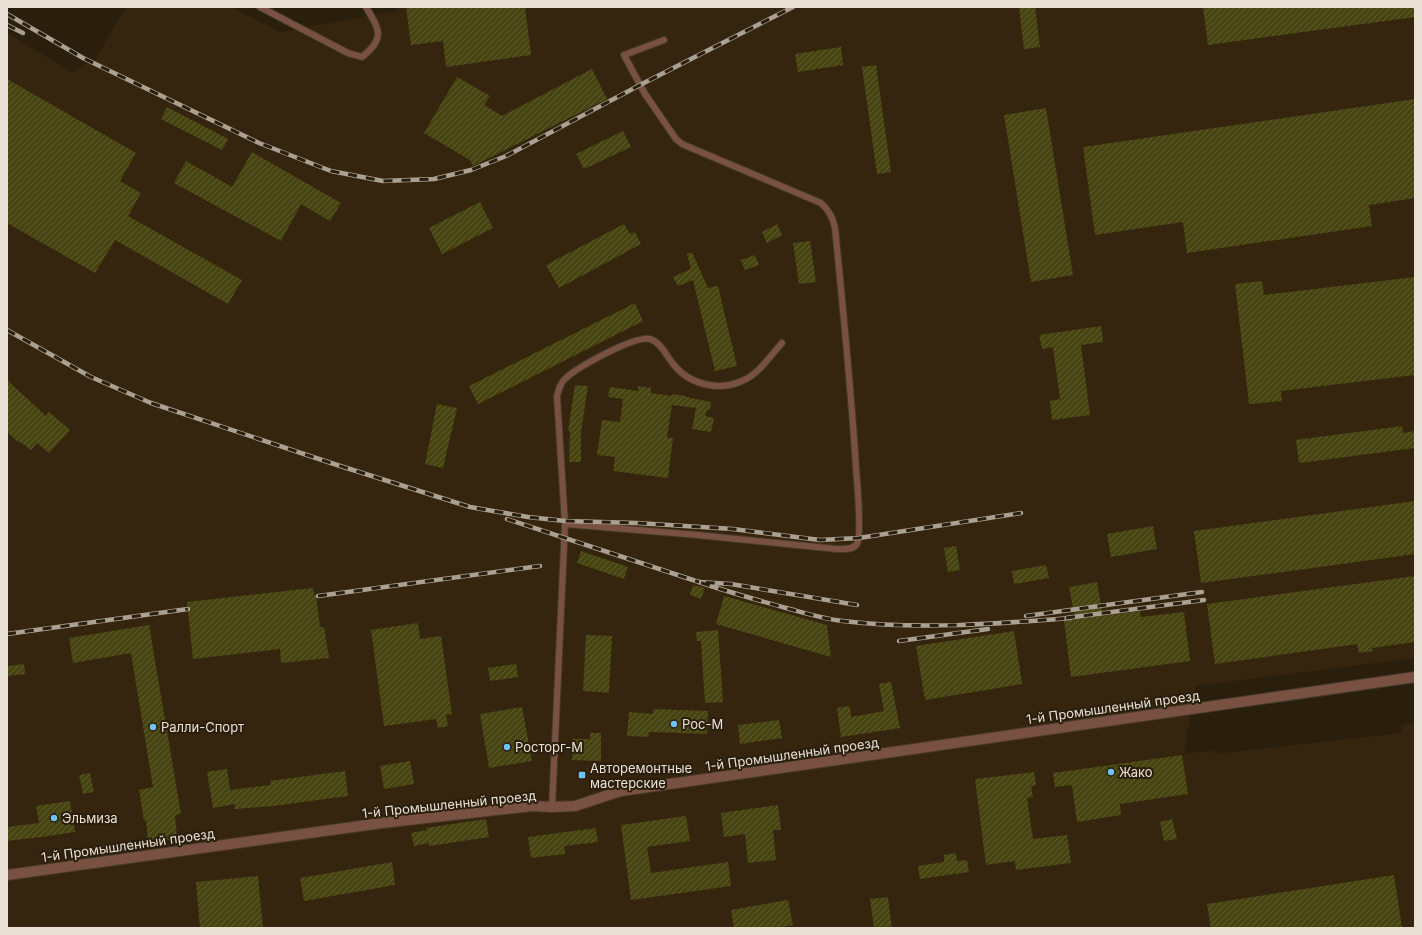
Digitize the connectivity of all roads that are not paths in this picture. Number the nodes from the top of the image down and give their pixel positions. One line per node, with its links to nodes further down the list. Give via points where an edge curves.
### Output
1 (260, 7): 2 (lane, via 348,53 362,57 370,51 377,40 378,29)
2 (366, 7)
3 (664, 40): 5 (lane, via 624,56 645,94 676,139 682,144 821,203 833,218 850,368 859,538 853,547 837,549)
4 (782, 343): 5 (lane, via 747,379 733,384 708,385 686,376 675,367 656,342 646,338 607,353 566,378 559,386 557,396)
5 (565, 524): 7 (lane)
6 (1415, 677): 7 (street, 1-й Промышленный проезд, via 629,790 580,805)
7 (552, 807): 8 (street, 1-й Промышленный проезд, via 532,806 382,823)
8 (7, 875)

